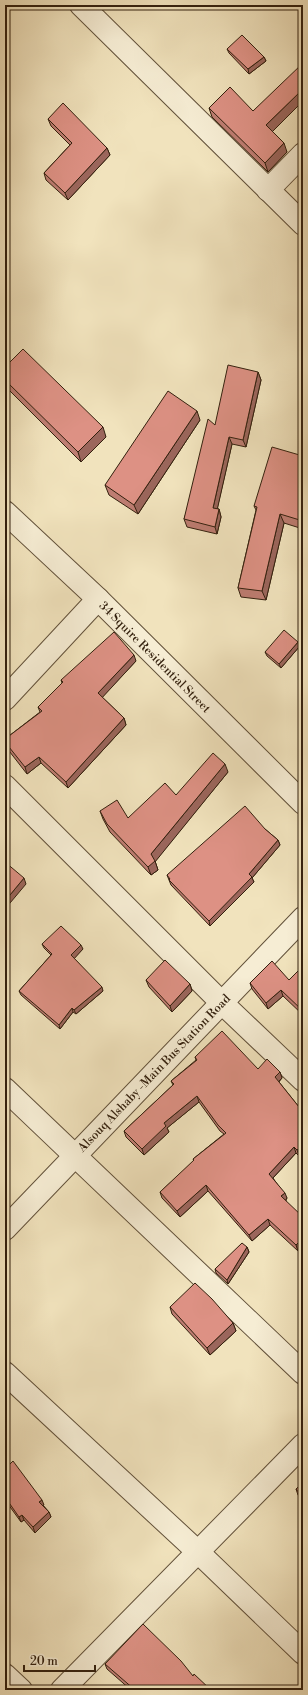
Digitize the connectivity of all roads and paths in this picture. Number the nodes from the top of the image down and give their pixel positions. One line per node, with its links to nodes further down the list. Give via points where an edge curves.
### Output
1 (81, 5): 3 (street)
2 (303, 154): 3 (street)
3 (268, 190): 4 (street)
4 (303, 224)
5 (5, 512): 6 (street, 34 Squire Residential Street)
6 (98, 599): 7 (street); 9 (street, 34 Squire Residential Street)
7 (5, 699)
8 (5, 786): 11 (street)
9 (303, 803)
10 (303, 918): 11 (street, Alsouq Alshaby -Main Bus Station Road)
11 (222, 1003): 12 (street); 14 (street, Alsouq Alshaby -Main Bus Station Road)
12 (303, 1080)
13 (5, 1089): 14 (street)
14 (74, 1156): 15 (street, Alsouq Alshaby -Main Bus Station Road); 17 (street)
15 (5, 1229)
16 (5, 1373): 19 (street)
17 (303, 1373)
18 (303, 1445): 19 (street)
19 (198, 1552): 20 (street); 23 (street)
20 (303, 1653)
21 (5, 1675): 22 (street)
22 (21, 1690)
23 (62, 1690)

